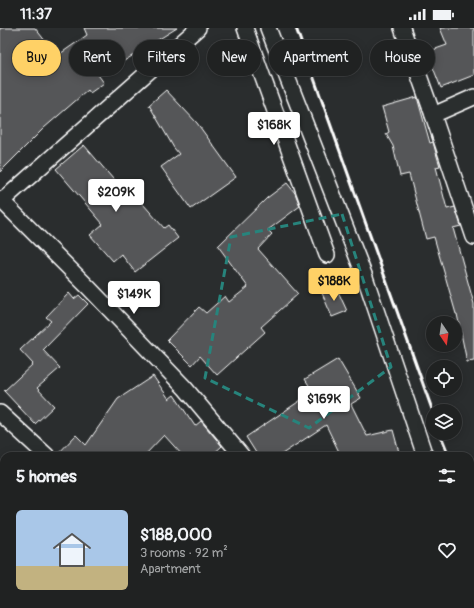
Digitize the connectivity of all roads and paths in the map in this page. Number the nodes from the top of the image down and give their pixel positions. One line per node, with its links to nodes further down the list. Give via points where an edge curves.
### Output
1 (198, 28): 7 (street)
2 (245, 28): 9 (street)
3 (268, 28): 13 (street, via 365,277)
4 (402, 28): 6 (street)
5 (474, 97): 6 (street)
6 (433, 115): 8 (street)
7 (1, 200): 12 (street, via 185,388)
8 (474, 237)
9 (327, 254)
10 (0, 413): 11 (street)
11 (43, 452)
12 (239, 452)
13 (424, 452)

